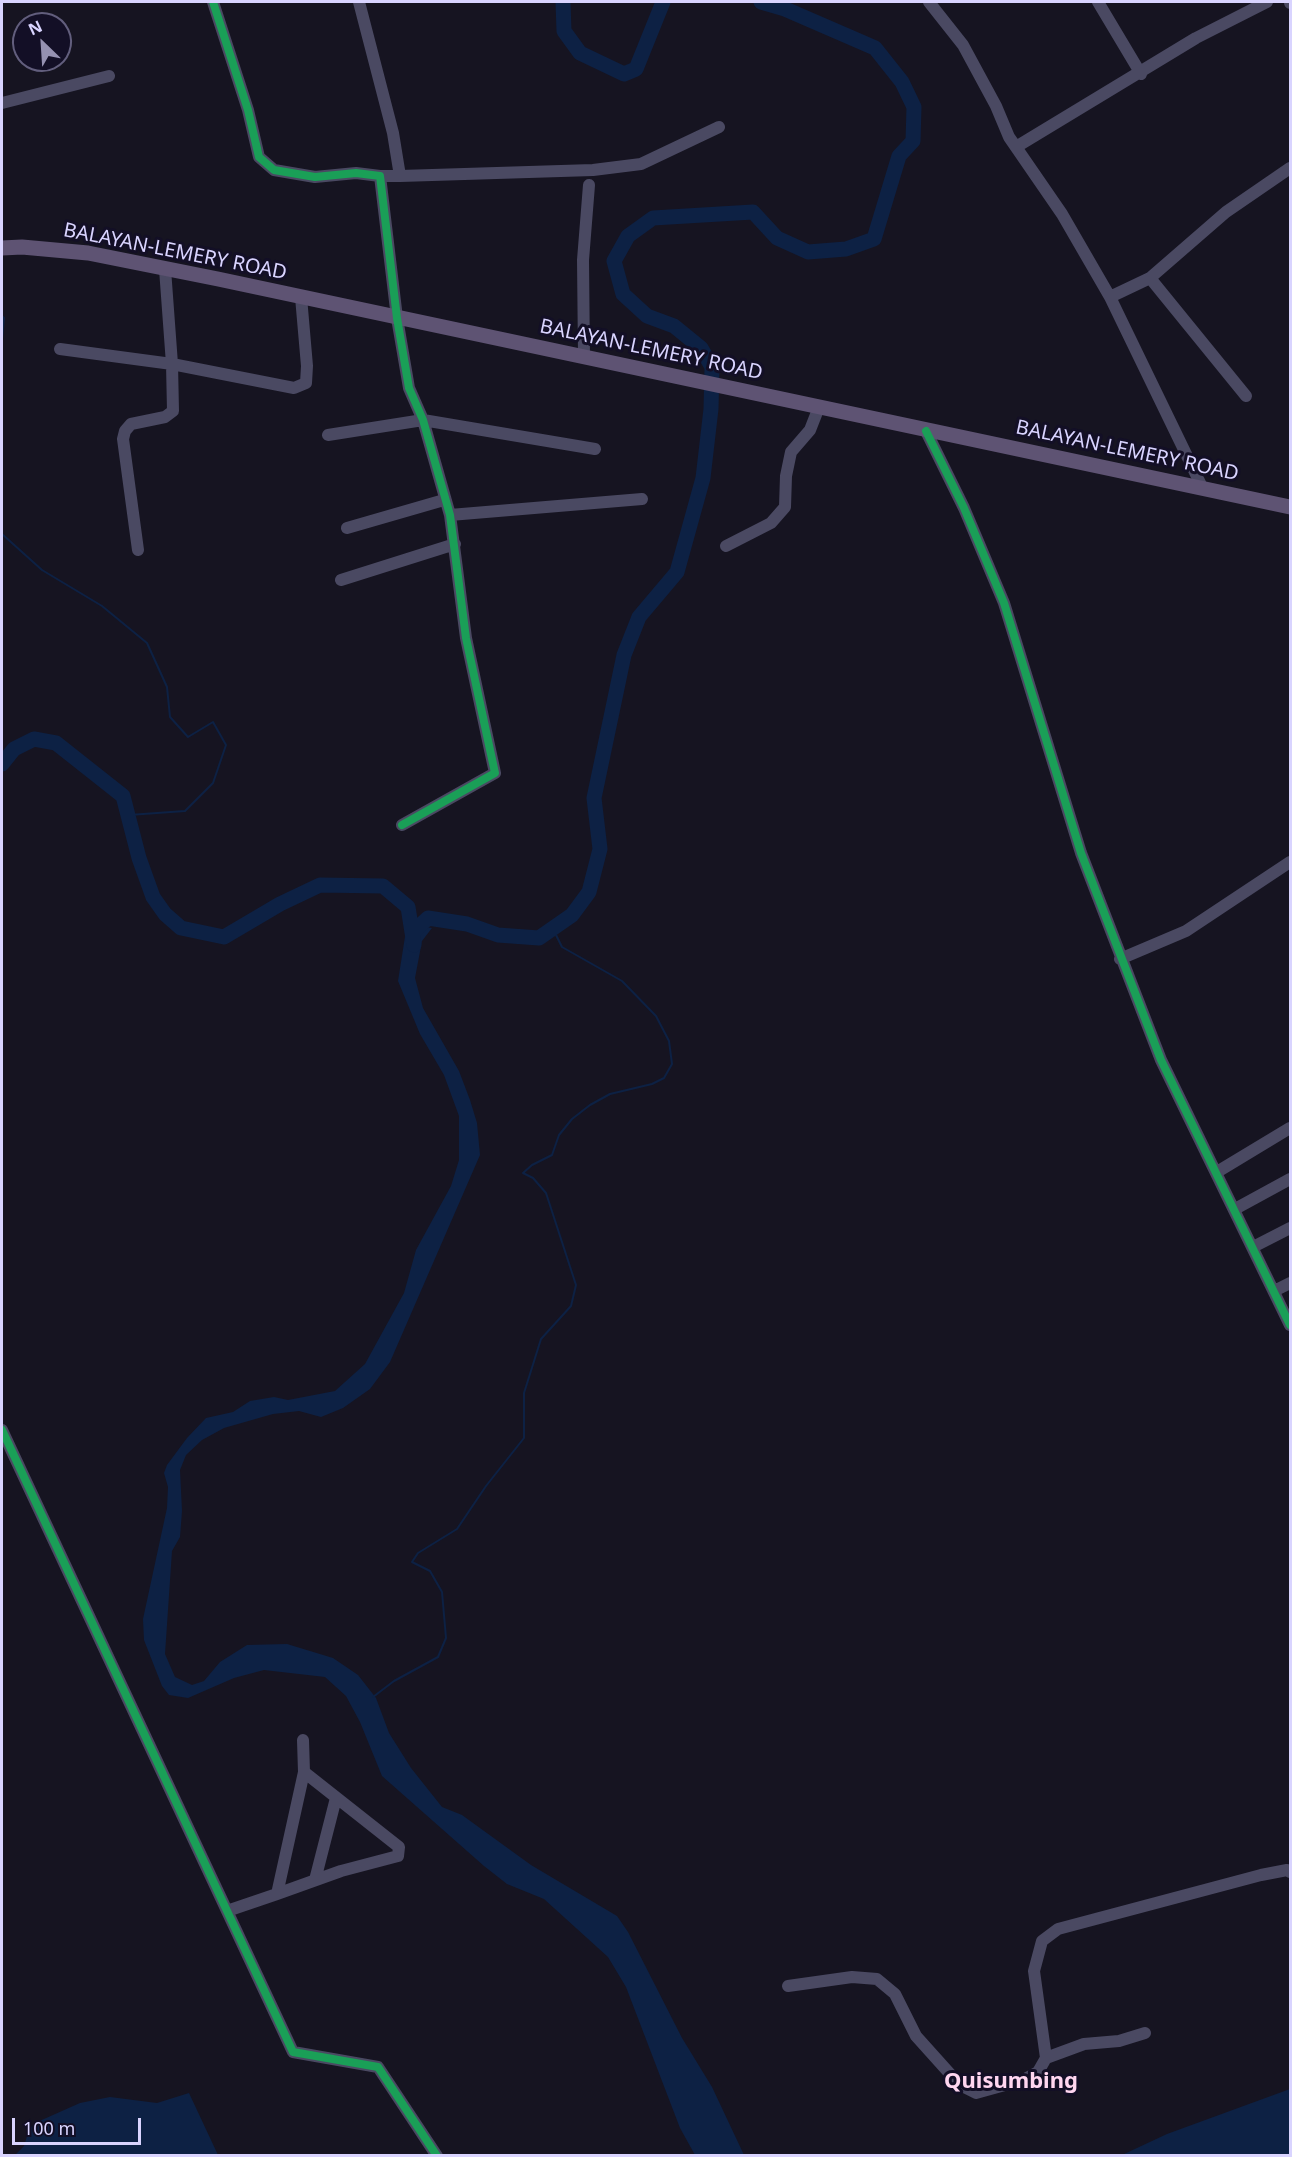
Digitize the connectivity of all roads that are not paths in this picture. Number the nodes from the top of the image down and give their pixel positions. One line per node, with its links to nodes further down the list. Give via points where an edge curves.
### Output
1 (213, 2): 12 (street, via 259,157 274,170 315,177 356,173)
2 (359, 2): 13 (street, via 393,133)
3 (929, 2): 10 (street, via 963,45)
4 (1098, 2): 6 (street)
5 (1267, 2): 6 (street, via 1196,38)
6 (1141, 74): 10 (street)
7 (109, 76): 8 (street)
8 (2, 103)
9 (719, 127): 13 (street, via 640,164 593,170)
10 (1016, 147): 19 (street, via 1062,214)
11 (1290, 168): 17 (street, via 1226,212)
12 (380, 176): 13 (street); 20 (street)
13 (400, 176)
14 (588, 185): 22 (street, via 583,260)
15 (2, 248): 16 (main road, BALAYAN-LEMERY ROAD, via 88,253)
16 (165, 269): 18 (main road, BALAYAN-LEMERY ROAD); 23 (street)
17 (1150, 278): 19 (street); 24 (street)
18 (301, 297): 20 (main road, BALAYAN-LEMERY ROAD); 23 (street, via 306,382 294,388)
19 (1110, 297): 30 (street)
20 (397, 318): 22 (main road, BALAYAN-LEMERY ROAD); 26 (street, via 409,388)
21 (60, 349): 23 (street)
22 (584, 357): 25 (main road, BALAYAN-LEMERY ROAD)
23 (172, 364): 38 (street, via 173,411 165,417 132,424 123,439)
24 (1246, 396)
25 (819, 407): 27 (main road, BALAYAN-LEMERY ROAD); 37 (street, via 810,430 790,452 785,507 771,523)
26 (423, 420): 28 (street); 29 (street); 32 (street)
27 (926, 431): 30 (main road, BALAYAN-LEMERY ROAD); 42 (street, via 1004,603 1081,853)
28 (328, 435)
29 (595, 449)
30 (1203, 489): 33 (main road, BALAYAN-LEMERY ROAD)
31 (642, 499): 34 (street)
32 (444, 500): 34 (street); 35 (street)
33 (1290, 507)
34 (450, 515): 36 (street)
35 (347, 528)
36 (455, 544): 39 (street); 40 (street, via 466,638 495,773)
37 (726, 546)
38 (138, 550)
39 (341, 580)
40 (402, 825)
41 (1290, 862): 42 (street, via 1186,931)
42 (1120, 959): 44 (street, via 1161,1060)
43 (1290, 1128): 44 (street)
44 (1217, 1172): 46 (street)
45 (1290, 1179): 46 (street)
46 (1235, 1209): 48 (street)
47 (1290, 1228): 48 (street)
48 (1253, 1247): 50 (street)
49 (1290, 1283): 50 (street)
50 (1274, 1291): 51 (street)
51 (1290, 1325)
52 (2, 1430): 59 (street)
53 (303, 1740): 54 (street)
54 (304, 1772): 55 (street); 58 (street)
55 (336, 1798): 57 (street); 57 (street, via 399,1847 400,1852 398,1856)
56 (1290, 1872): 62 (street, via 1261,1875 1058,1929 1042,1941 1034,1971)
57 (315, 1880): 58 (street)
58 (277, 1894): 59 (street)
59 (227, 1911): 63 (street, via 293,2052 378,2067)
60 (788, 1986): 62 (street, via 852,1977 877,1979 895,1994 916,2036 960,2085 976,2093 1023,2080 1038,2072)
61 (1145, 2033): 62 (street, via 1119,2041 1084,2044)
62 (1046, 2058)
63 (437, 2156)

